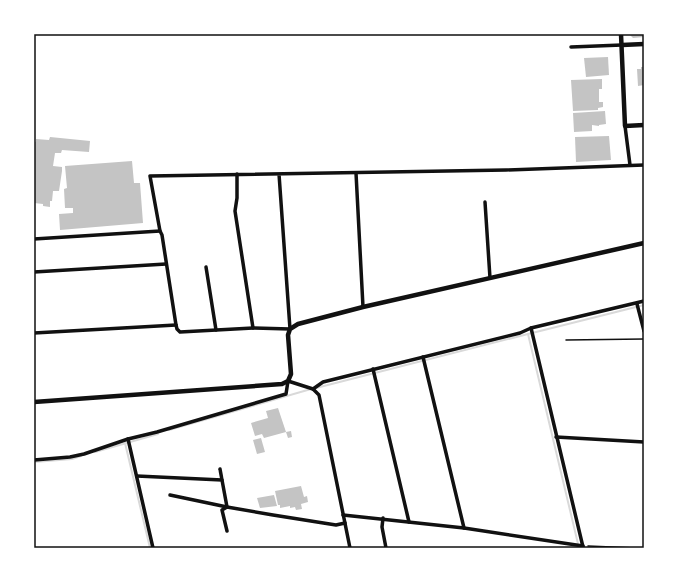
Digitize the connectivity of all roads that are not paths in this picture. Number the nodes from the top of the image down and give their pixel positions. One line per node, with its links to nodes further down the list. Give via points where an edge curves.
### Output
1 (621, 34): 3 (street)
2 (644, 44): 3 (street)
3 (622, 45): 4 (street); 5 (street)
4 (571, 47)
5 (625, 126): 6 (street); 7 (street)
6 (644, 126)
7 (630, 165): 8 (street); 9 (street)
8 (644, 165)
9 (356, 173): 11 (street); 22 (street)
10 (237, 174): 11 (street); 13 (street, via 150,176); 25 (street, via 235,211)
11 (279, 174): 27 (street)
12 (485, 202): 19 (street)
13 (160, 230): 14 (street); 16 (street)
14 (34, 239)
15 (644, 243): 19 (street)
16 (166, 264): 18 (street); 23 (street)
17 (206, 266): 28 (street)
18 (34, 272)
19 (490, 278): 22 (street)
20 (644, 301): 21 (street)
21 (637, 304): 24 (street); 26 (street)
22 (363, 307): 27 (street, via 306,321)
23 (176, 325): 28 (street, via 180,332); 30 (street)
24 (643, 326): 29 (street)
25 (253, 328): 27 (street); 28 (street)
26 (531, 328): 31 (street); 36 (street)
27 (290, 329): 33 (street, via 287,343 291,374)
28 (216, 330)
29 (644, 331)
30 (34, 333)
31 (423, 357): 32 (street); 49 (street)
32 (373, 369): 34 (street, via 324,382); 47 (street)
33 (288, 381): 34 (street); 35 (street, via 282,384); 37 (street, via 286,394)
34 (313, 389): 45 (street, via 319,395)
35 (34, 402)
36 (556, 436): 38 (street); 51 (street)
37 (128, 439): 39 (street, via 77,456); 41 (street)
38 (644, 442)
39 (34, 460)
40 (220, 470): 42 (street)
41 (136, 476): 42 (street); 52 (street)
42 (222, 480): 44 (street)
43 (170, 495): 44 (street)
44 (227, 507): 48 (street, via 336,525); 50 (street, via 222,510)
45 (343, 515): 46 (street); 48 (street)
46 (383, 518): 47 (street); 54 (street)
47 (409, 522): 49 (street)
48 (345, 523): 53 (street)
49 (464, 528): 51 (street)
50 (227, 531)
51 (583, 547)
52 (153, 548)
53 (350, 548)
54 (386, 548)

